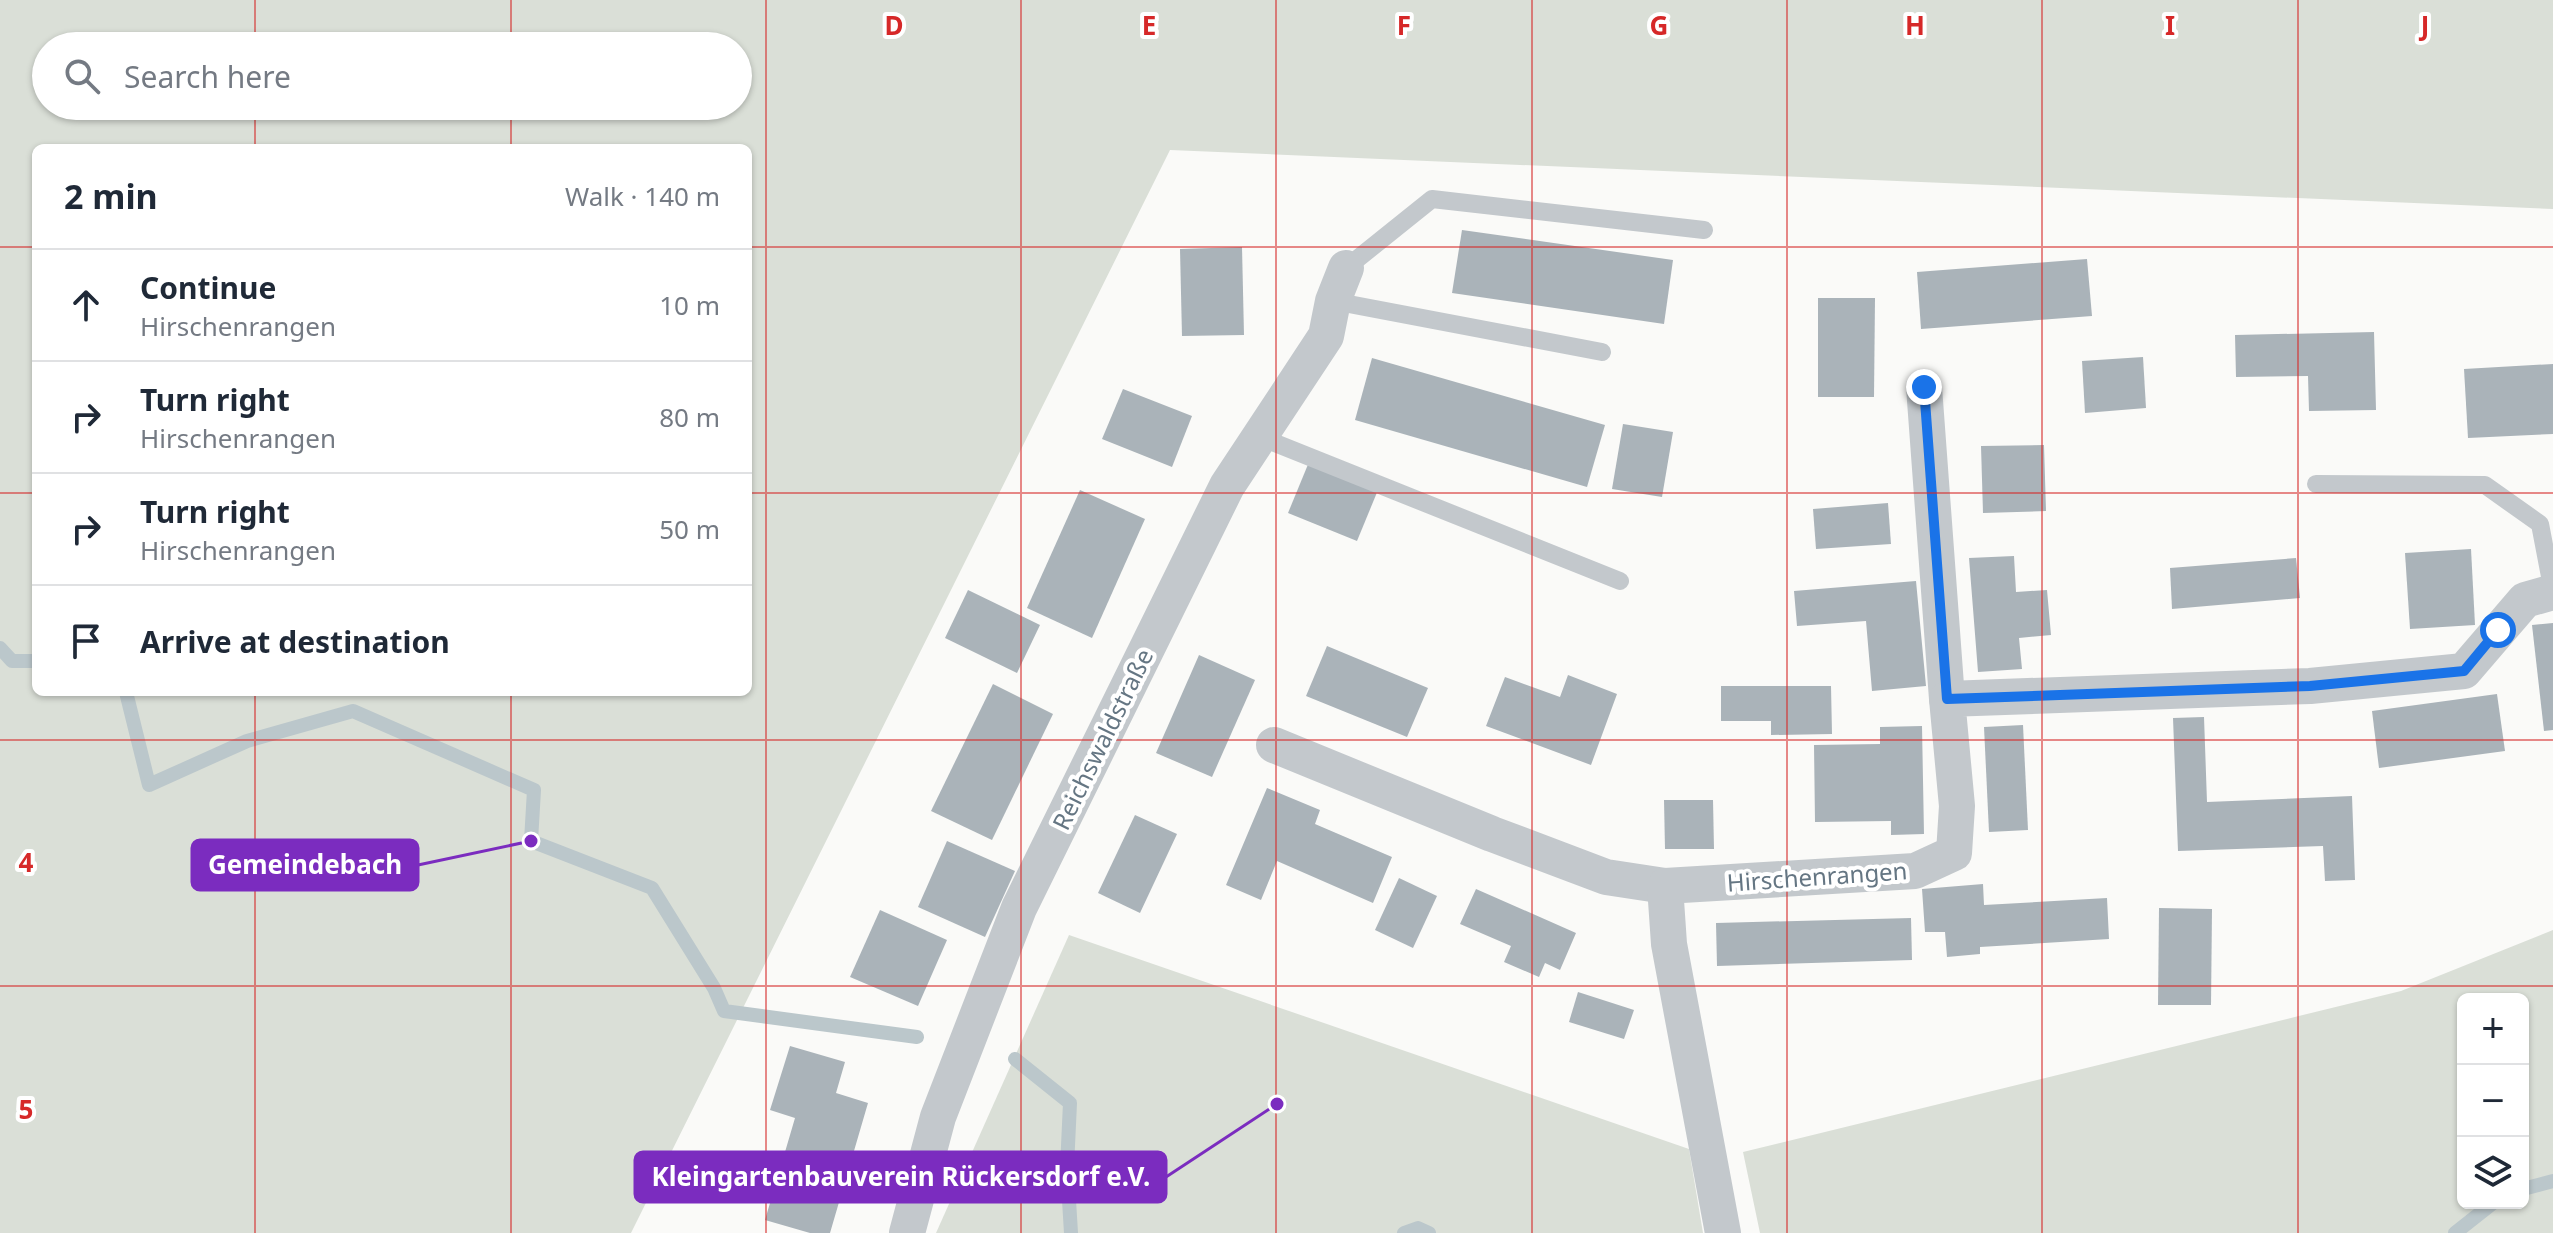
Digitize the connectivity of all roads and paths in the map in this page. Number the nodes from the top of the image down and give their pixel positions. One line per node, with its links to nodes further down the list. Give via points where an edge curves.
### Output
1 (1704, 230): 2 (lane, via 1432,199)
2 (1340, 284): 3 (lane); 5 (street, Reichswaldstraße, via 1326,336)
3 (1602, 352)
4 (1924, 387): 9 (street, Hirschenrangen)
5 (1260, 437): 7 (lane); 12 (street, Reichswaldstraße, via 1227,486 1019,908 938,1117)
6 (2316, 484): 8 (lane, via 2485,485 2540,524)
7 (1620, 581)
8 (2553, 592): 9 (street, via 2525,600 2464,671 2310,686)
9 (1947, 699): 11 (street, Hirschenrangen, via 1957,806 1954,853 1915,871)
10 (1274, 745): 11 (street, Hirschenrangen, via 1606,877)
11 (1665, 886): 13 (street, via 1669,944)
12 (907, 1233)
13 (1723, 1233)

